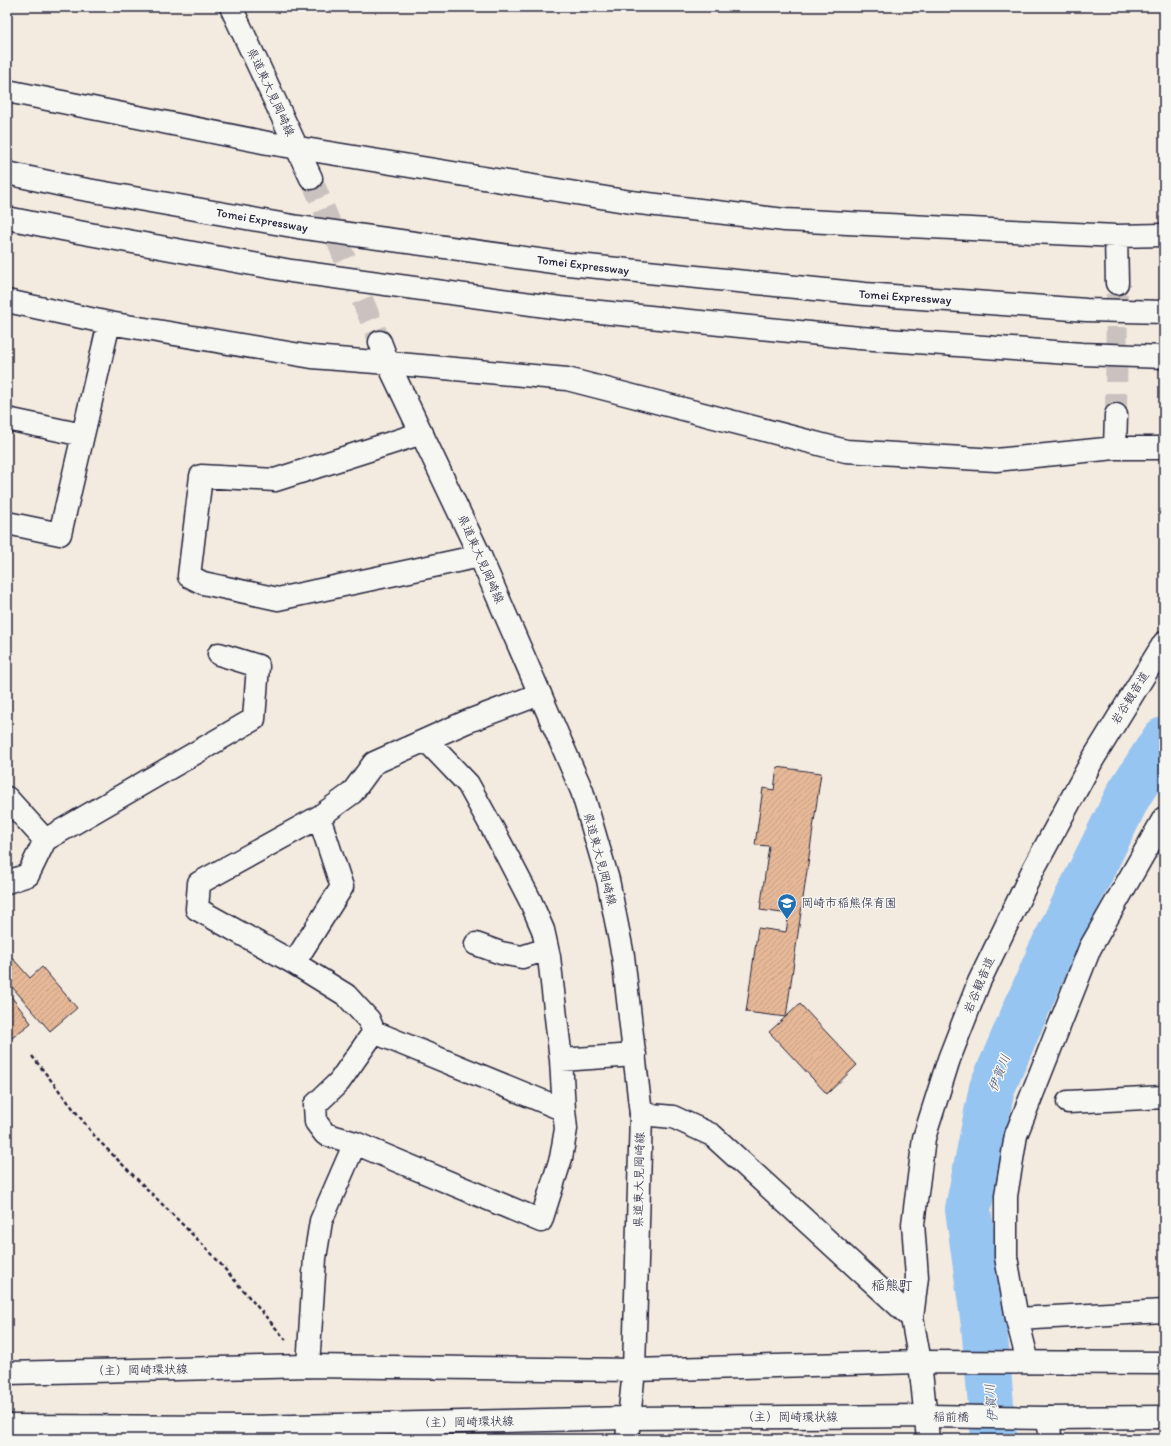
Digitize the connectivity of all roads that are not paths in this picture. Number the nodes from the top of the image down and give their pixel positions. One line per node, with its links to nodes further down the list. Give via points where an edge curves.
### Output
1 (230, 7): 3 (main road, 県道東大見岡崎線)
2 (7, 91): 3 (main road)
3 (296, 146): 5 (main road, 県道東大見岡崎線); 8 (main road, via 631,202 785,220)
4 (7, 173): 11 (main road, Tomei Expressway, via 71,187 298,227 568,264 865,294 1086,310)
5 (311, 178)
6 (7, 218): 14 (main road, via 291,271 560,308 860,338 1082,354)
7 (1164, 235): 8 (main road)
8 (1116, 236): 9 (main road)
9 (1117, 283)
10 (7, 301): 12 (main road)
11 (1164, 312)
12 (109, 324): 15 (main road, via 312,357); 19 (main road)
13 (380, 342): 15 (main road, 県道東大見岡崎線)
14 (1164, 356)
15 (388, 363): 18 (main road, 県道東大見岡崎線); 20 (main road, via 567,379 846,451 996,460)
16 (1116, 415): 20 (main road)
17 (7, 419): 19 (main road)
18 (422, 433): 23 (main road, 県道東大見岡崎線); 23 (main road, via 274,480 201,476 189,576 203,583 278,599)
19 (83, 435): 22 (main road, via 60,534)
20 (1115, 448): 21 (main road)
21 (1164, 448)
22 (7, 523)
23 (480, 556): 26 (main road, 県道東大見岡崎線)
24 (1164, 643): 45 (main road, 岩谷観音道, via 1093,759 1034,868 979,982 949,1059 924,1138 913,1224 917,1277)
25 (219, 654): 31 (main road, via 258,666 254,719)
26 (540, 694): 27 (main road); 37 (main road, 県道東大見岡崎線, via 582,791 608,880 623,956)
27 (426, 740): 29 (main road, via 374,763 352,793); 34 (main road, via 468,784 530,900 543,930)
28 (7, 798): 31 (main road)
29 (319, 817): 35 (main road, via 342,887); 35 (main road, via 199,883 198,909)
30 (1164, 818): 46 (main road, via 1090,948 1016,1135 1006,1196 1006,1257)
31 (45, 840): 32 (main road, via 28,874)
32 (7, 882)
33 (476, 944): 34 (main road, via 522,957)
34 (547, 949): 38 (main road)
35 (294, 963): 36 (main road, via 346,995 368,1020)
36 (374, 1032): 41 (main road); 43 (main road, via 339,1082 315,1105 316,1122 325,1134)
37 (635, 1055): 38 (main road); 42 (main road, 県道東大見岡崎線)
38 (561, 1060): 41 (main road)
39 (1164, 1097): 40 (main road)
40 (1068, 1102)
41 (564, 1110): 43 (main road, via 566,1129 561,1158 541,1221)
42 (641, 1114): 45 (main road, via 673,1117 712,1135); 51 (main road, 県道東大見岡崎線)
43 (355, 1143): 50 (main road, via 321,1221 315,1258)
44 (1164, 1311): 46 (main road)
45 (912, 1318): 47 (main road, 岩谷観音道)
46 (1017, 1319): 48 (main road)
47 (920, 1362): 48 (main road); 51 (main road, （主）岡崎環状線); 53 (main road)
48 (1028, 1362): 49 (main road)
49 (1164, 1362)
50 (308, 1366): 51 (main road, （主）岡崎環状線); 52 (main road, （主）岡崎環状線)
51 (634, 1370): 57 (main road, 県道東大見岡崎線)
52 (7, 1373)
53 (926, 1416): 56 (main road, 稲前橋); 57 (main road, （主）岡崎環状線); 59 (main road)
54 (1164, 1417): 56 (main road)
55 (7, 1426): 58 (main road, （主）岡崎環状線)
56 (1049, 1428)
57 (628, 1429): 58 (main road, （主）岡崎環状線)
58 (252, 1433)
59 (928, 1439)

